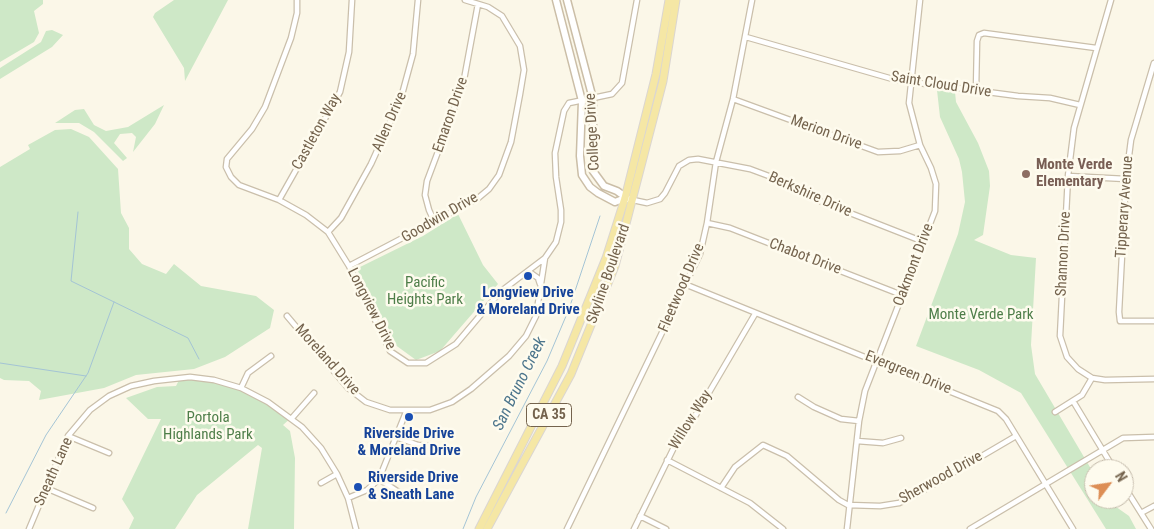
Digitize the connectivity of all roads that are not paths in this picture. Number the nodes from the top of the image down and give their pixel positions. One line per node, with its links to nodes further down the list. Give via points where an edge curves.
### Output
1 (296, 0): 27 (street, Longview Drive, via 297,13 291,38 265,107 227,159 226,167 230,177 239,185)
2 (352, 0): 27 (street, Castleton Way, via 349,52 340,92)
3 (418, 0): 31 (street, Allen Drive, via 413,54 401,98 371,164 340,218)
4 (465, 0): 13 (street, Goodwin Drive)
5 (556, 0): 20 (street, College Drive)
6 (567, 0): 20 (street, College Drive)
7 (637, 0): 20 (street, via 622,83 612,94)
8 (669, 0): 26 (main road, Skyline Boulevard / CA 35, via 658,67)
9 (676, 0): 28 (main road, Skyline Boulevard / CA 35, via 667,61)
10 (752, 0): 14 (street, Fleetwood Drive)
11 (920, 0): 17 (street, Oakmont Drive)
12 (1111, 0): 15 (street, Shannon Drive)
13 (478, 4): 29 (street, Emaron Drive, via 463,85 425,195); 29 (street, Goodwin Drive, via 502,16 520,46 524,70 511,142 499,175 489,189)
14 (746, 37): 17 (street, Saint Cloud Drive); 19 (street, Fleetwood Drive)
15 (1096, 48): 18 (street, via 979,35); 21 (street, Shannon Drive)
16 (1154, 62): 25 (street, Tipperary Avenue, via 1131,140)
17 (910, 82): 18 (street, Saint Cloud Drive); 22 (street, Oakmont Drive, via 911,118)
18 (976, 90): 21 (street, Saint Cloud Drive, via 1050,98)
19 (733, 99): 22 (street, Merion Drive, via 878,152 900,151); 23 (street, Fleetwood Drive)
20 (588, 100): 26 (street, College Drive, via 593,171 604,186); 26 (street, College Drive, via 580,167 585,181 615,202); 33 (street, Longview Drive, via 570,103 566,107 559,131 555,164 561,222 556,242)
21 (1080, 105): 24 (street, Shannon Drive)
22 (920, 145): 32 (street, Oakmont Drive, via 936,184 935,211)
23 (716, 162): 28 (street, Berkshire Drive, via 689,160 678,166 660,199 647,203); 30 (street, Fleetwood Drive); 32 (street, Berkshire Drive, via 750,169 801,188 822,202)
24 (1068, 176): 25 (street); 44 (street, Shannon Drive, via 1060,336 1067,357)
25 (1126, 179): 41 (street, Tipperary Avenue, via 1120,321)
26 (625, 198): 28 (street, Berkshire Drive); 81 (main road, Skyline Boulevard / CA 35, via 606,258 572,344)
27 (279, 200): 31 (street, Longview Drive)
28 (633, 200): 82 (main road, Skyline Boulevard / CA 35, via 615,266 581,352)
29 (435, 223): 34 (street, Goodwin Drive)
30 (707, 223): 37 (street, Fleetwood Drive, via 700,254); 38 (street, Chabot Drive, via 730,228)
31 (328, 232): 34 (street, Longview Drive)
32 (924, 242): 38 (street, Oakmont Drive)
33 (545, 258): 35 (street, Longview Drive); 36 (street, Moreland Drive)
34 (349, 266): 35 (street, Longview Drive, via 390,351 408,363 426,363 456,344 500,292)
35 (528, 270): 36 (street)
36 (541, 285): 50 (street, Moreland Drive, via 536,316 526,336 509,356 452,402 430,410)
37 (687, 286): 39 (street, Evergreen Drive); 83 (street, Fleetwood Drive)
38 (902, 295): 43 (street, Oakmont Drive)
39 (755, 314): 43 (street, Evergreen Drive); 64 (street, Willow Way)
40 (287, 316): 50 (street, Moreland Drive, via 356,395 377,407)
41 (1154, 321)
42 (271, 356): 46 (street, via 248,373)
43 (877, 361): 53 (street, Oakmont Drive, via 865,391); 56 (street, Evergreen Drive, via 998,411)
44 (1092, 378): 45 (street); 49 (street, via 1087,389)
45 (1154, 379)
46 (241, 388): 52 (street, Sneath Lane); 54 (street, Sneath Lane, via 196,378 137,384 100,402)
47 (314, 392): 52 (street)
48 (798, 397): 53 (street, via 841,419)
49 (1073, 401): 51 (street); 61 (street)
50 (406, 412): 55 (street)
51 (1055, 412)
52 (292, 418): 65 (street, Sneath Lane, via 321,448)
53 (859, 421): 59 (street, Oakmont Drive)
54 (68, 436): 62 (street); 69 (street, Sneath Lane)
55 (396, 436): 60 (street); 66 (street)
56 (1016, 436): 68 (street, Evergreen Drive); 74 (street, Sherwood Drive, via 899,503 880,506)
57 (1154, 437): 61 (street, via 1123,438)
58 (901, 438): 59 (street, via 883,443)
59 (857, 440): 74 (street, Oakmont Drive)
60 (428, 446)
61 (1102, 450): 63 (street); 68 (street)
62 (109, 453)
63 (1108, 459)
64 (666, 460): 70 (street); 78 (street, Willow Way)
65 (337, 474): 67 (street); 71 (street, Sneath Lane)
66 (379, 479): 71 (street, via 367,490); 72 (street)
67 (321, 483)
68 (1044, 484): 88 (street); 89 (street, Evergreen Drive)
69 (46, 488): 76 (street); 79 (street, Sneath Lane)
70 (721, 488): 74 (street, via 735,468 763,445 787,456); 86 (street, via 750,502)
71 (348, 498): 80 (street, Sneath Lane)
72 (406, 498)
73 (1134, 502): 77 (street)
74 (848, 504): 87 (street, Oakmont Drive)
75 (1154, 506): 77 (street)
76 (92, 508)
77 (1141, 513): 90 (street)
78 (640, 516): 84 (street, Willow Way); 85 (street)
79 (29, 529)
80 (356, 529)
81 (479, 529)
82 (487, 529)
83 (567, 529)
84 (634, 529)
85 (666, 529)
86 (783, 529)
87 (847, 529)
88 (970, 529)
89 (1072, 529)
90 (1151, 529)

